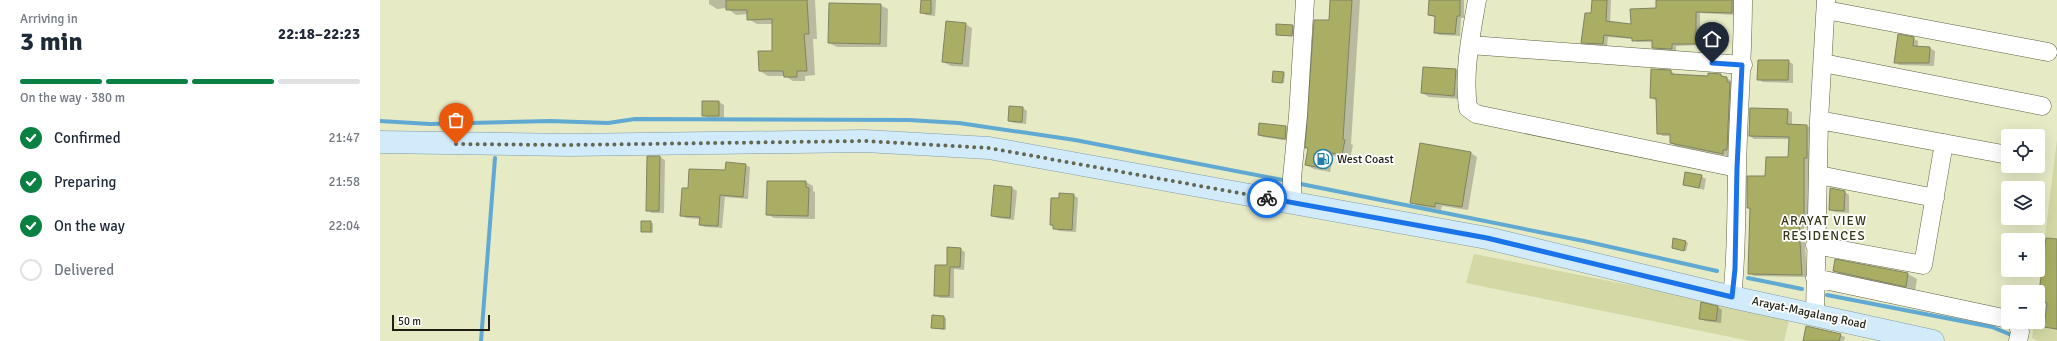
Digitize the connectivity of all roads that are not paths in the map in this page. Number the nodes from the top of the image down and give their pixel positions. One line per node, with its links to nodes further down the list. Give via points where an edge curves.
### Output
1 (1305, 0): 16 (street)
2 (1477, 0): 5 (street)
3 (1743, 0): 8 (street)
4 (1826, 5): 6 (street); 7 (street)
5 (1470, 45): 8 (street); 14 (street, via 1466,93 1468,108 1476,114)
6 (2048, 52)
7 (1823, 63): 9 (street); 10 (street)
8 (1742, 65): 14 (street)
9 (2042, 106)
10 (1819, 120): 12 (street); 15 (street)
11 (380, 142): 16 (main road, Arayat-Magalang Road, via 568,145 865,141 989,148)
12 (1944, 143): 13 (street); 17 (street)
13 (2001, 154)
14 (1737, 168): 20 (street)
15 (1818, 175): 17 (street); 18 (street)
16 (1292, 191): 20 (main road, Arayat-Magalang Road)
17 (1935, 198): 18 (street, via 1923,265)
18 (1815, 245): 19 (street)
19 (1815, 278): 21 (street); 22 (street)
20 (1732, 297): 21 (main road, Arayat-Magalang Road)
21 (1815, 314): 23 (main road, Arayat-Magalang Road)
22 (2001, 325)
23 (1933, 341)

